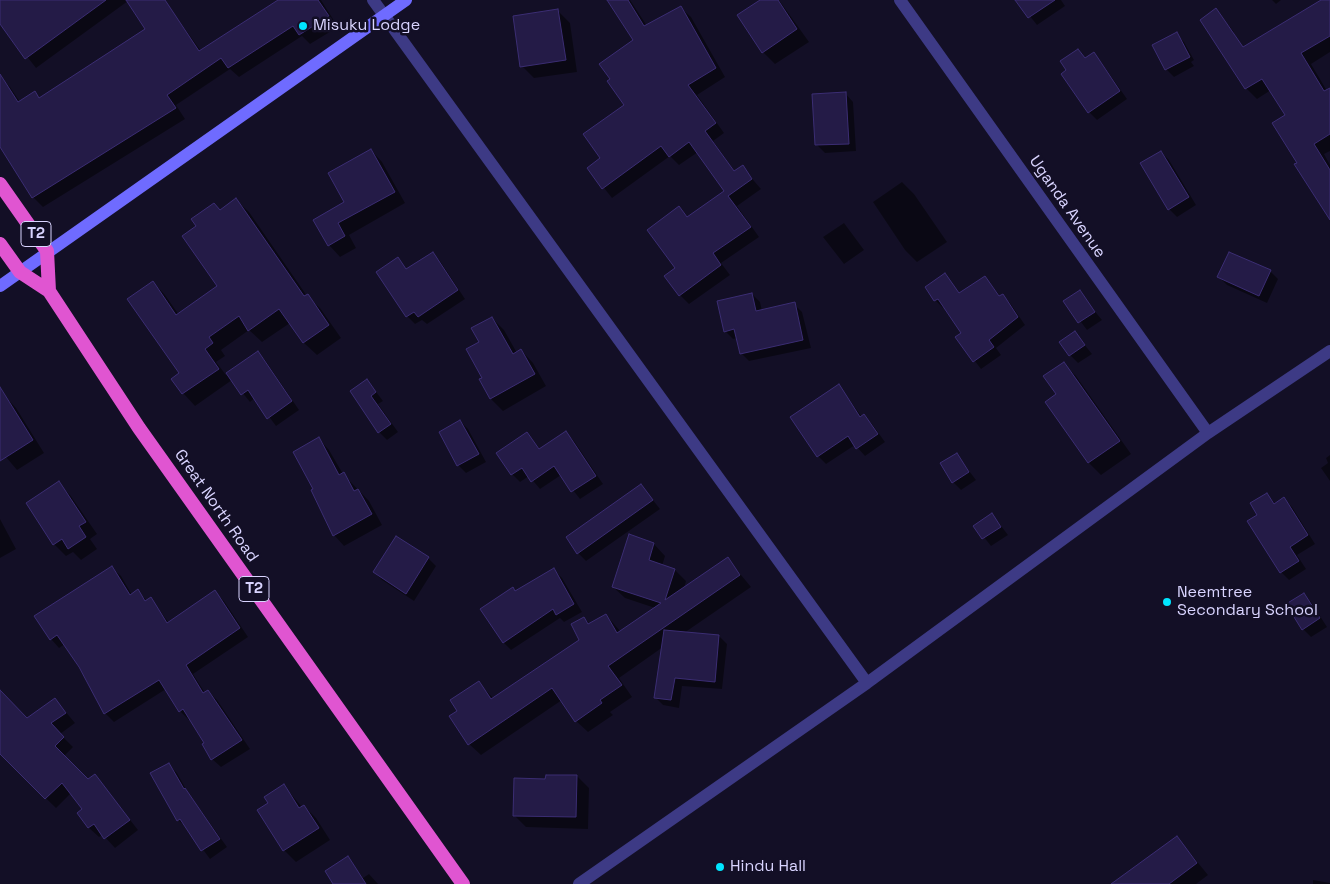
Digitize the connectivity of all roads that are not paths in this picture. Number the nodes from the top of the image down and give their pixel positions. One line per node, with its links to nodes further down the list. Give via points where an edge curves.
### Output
1 (373, 0): 4 (street)
2 (406, 0): 4 (main road)
3 (900, 0): 12 (street, Uganda Avenue)
4 (384, 15): 7 (main road); 13 (street)
5 (0, 184): 7 (highway, T2)
6 (0, 244): 8 (highway, Great North Road / T2)
7 (47, 251): 8 (main road); 10 (highway, Great North Road / T2)
8 (20, 272): 9 (main road); 10 (highway, Great North Road / T2)
9 (0, 286)
10 (50, 291): 14 (highway, Great North Road / T2, via 145,436)
11 (1330, 351): 12 (street)
12 (1208, 433): 13 (street)
13 (867, 682): 15 (street)
14 (463, 884)
15 (579, 884)

